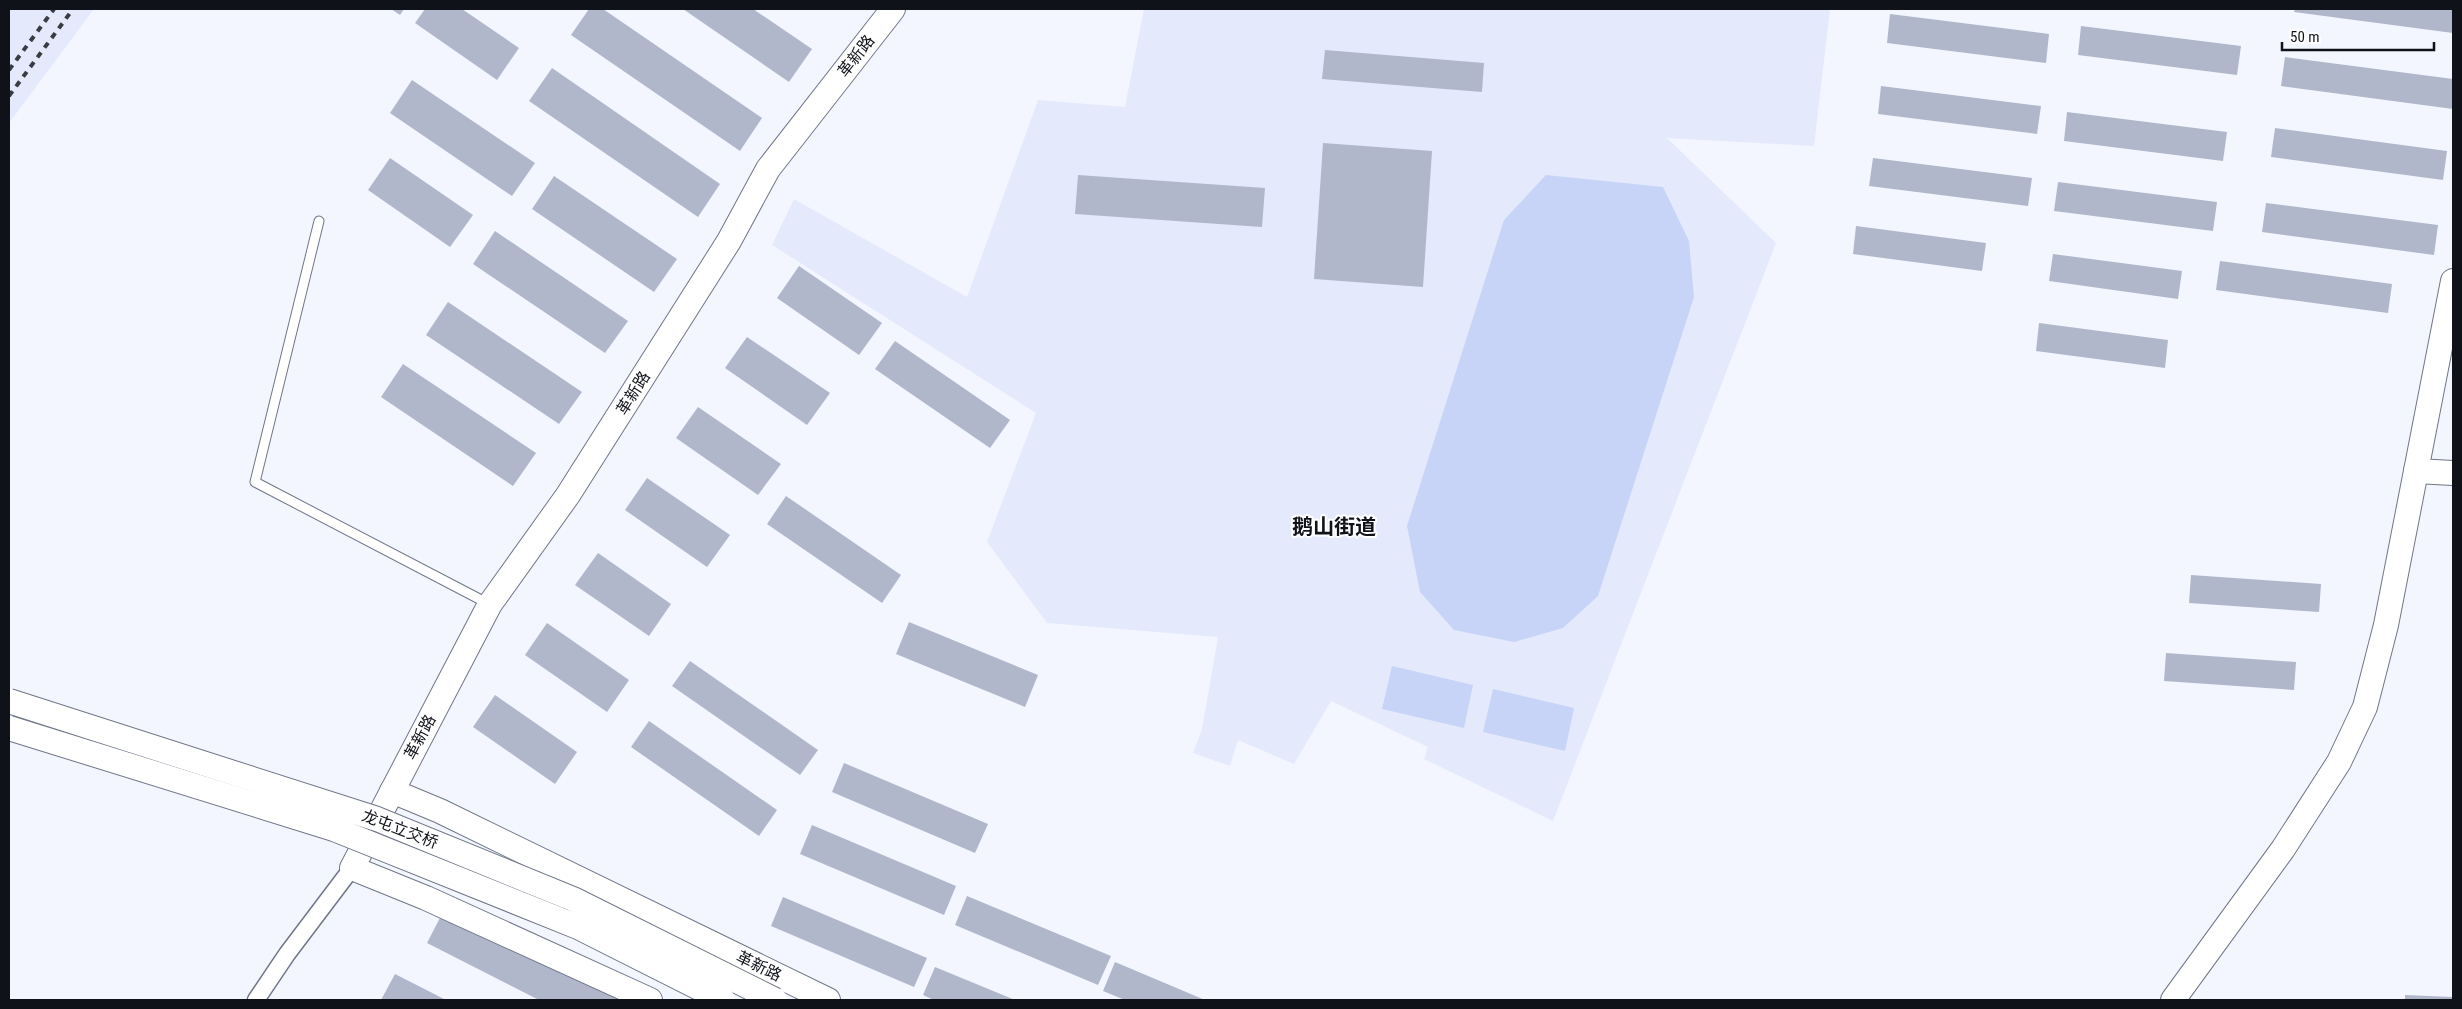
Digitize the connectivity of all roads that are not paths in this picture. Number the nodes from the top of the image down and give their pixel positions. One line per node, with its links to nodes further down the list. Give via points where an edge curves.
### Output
1 (892, 9): 6 (street, 革新路, via 768,169 729,241 568,495)
2 (319, 221): 6 (lane, via 255,482)
3 (2453, 281): 4 (street)
4 (2416, 471): 5 (street); 16 (street, via 2386,625 2365,707 2339,762 2284,849)
5 (2453, 474)
6 (490, 604): 9 (street, 革新路)
7 (9, 701): 14 (street, 龙屯立交桥, bridge, via 377,819 573,899)
8 (9, 728): 13 (street, 龙屯立交桥, bridge, via 334,828 578,927)
9 (392, 790): 10 (street, 革新路); 15 (street, 革新路)
10 (352, 868): 11 (street); 12 (street, via 426,898)
11 (256, 1000)
12 (650, 1000)
13 (722, 1000)
14 (775, 1000)
15 (828, 1000)
16 (2173, 1000)

